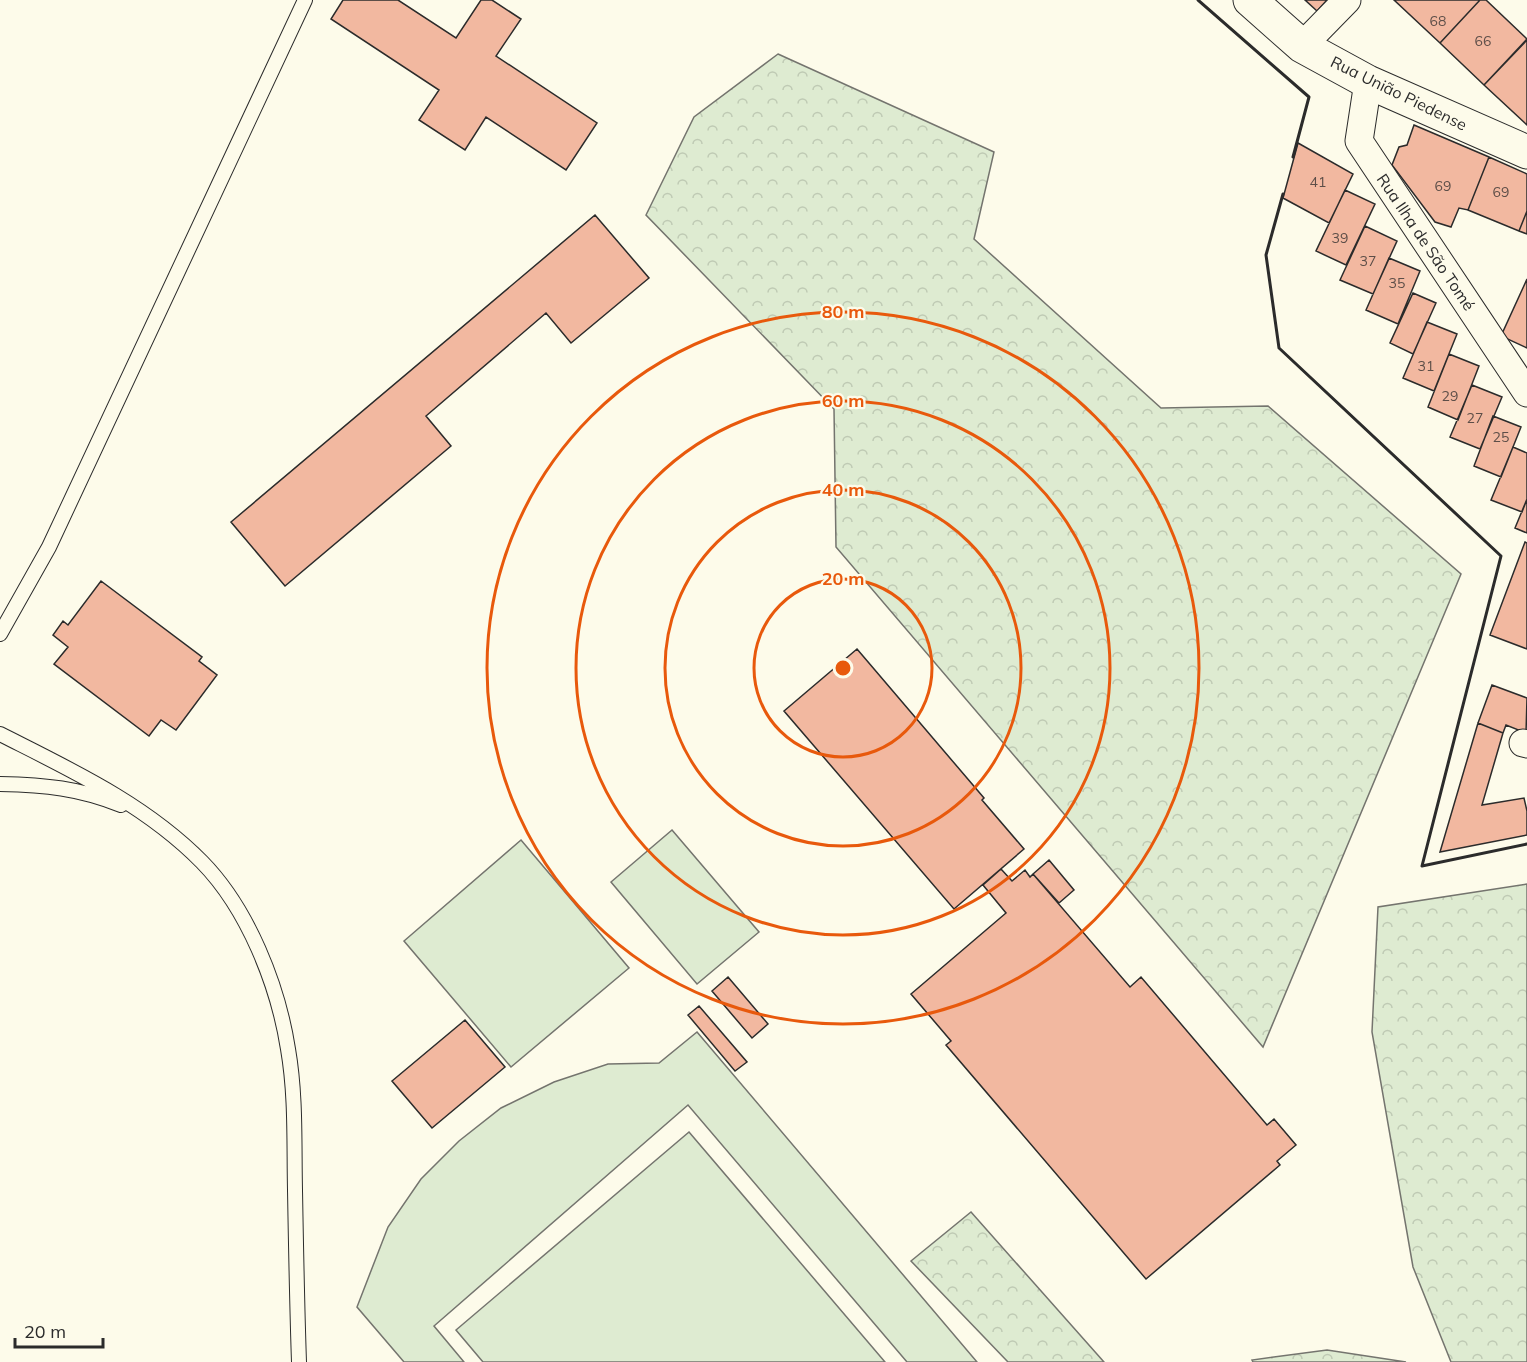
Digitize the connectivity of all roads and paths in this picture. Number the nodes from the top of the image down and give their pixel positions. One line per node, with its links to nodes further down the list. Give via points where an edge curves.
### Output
1 (305, 0): 8 (lane, via 49,548)
2 (1250, 0): 4 (street, Rua União Piedense)
3 (1347, 0): 4 (street)
4 (1302, 45): 5 (street, Rua União Piedense)
5 (1368, 82): 6 (street, Rua União Piedense); 7 (street, Rua Ilha de São Tomé, via 1359,141)
6 (1527, 152)
7 (1527, 393)
8 (0, 634)
9 (0, 734): 11 (lane, via 103,787)
10 (0, 784): 11 (lane, via 78,790)
11 (144, 814): 12 (lane, via 203,863 231,900 259,950 277,1000 288,1049 293,1102)
12 (298, 1362)

